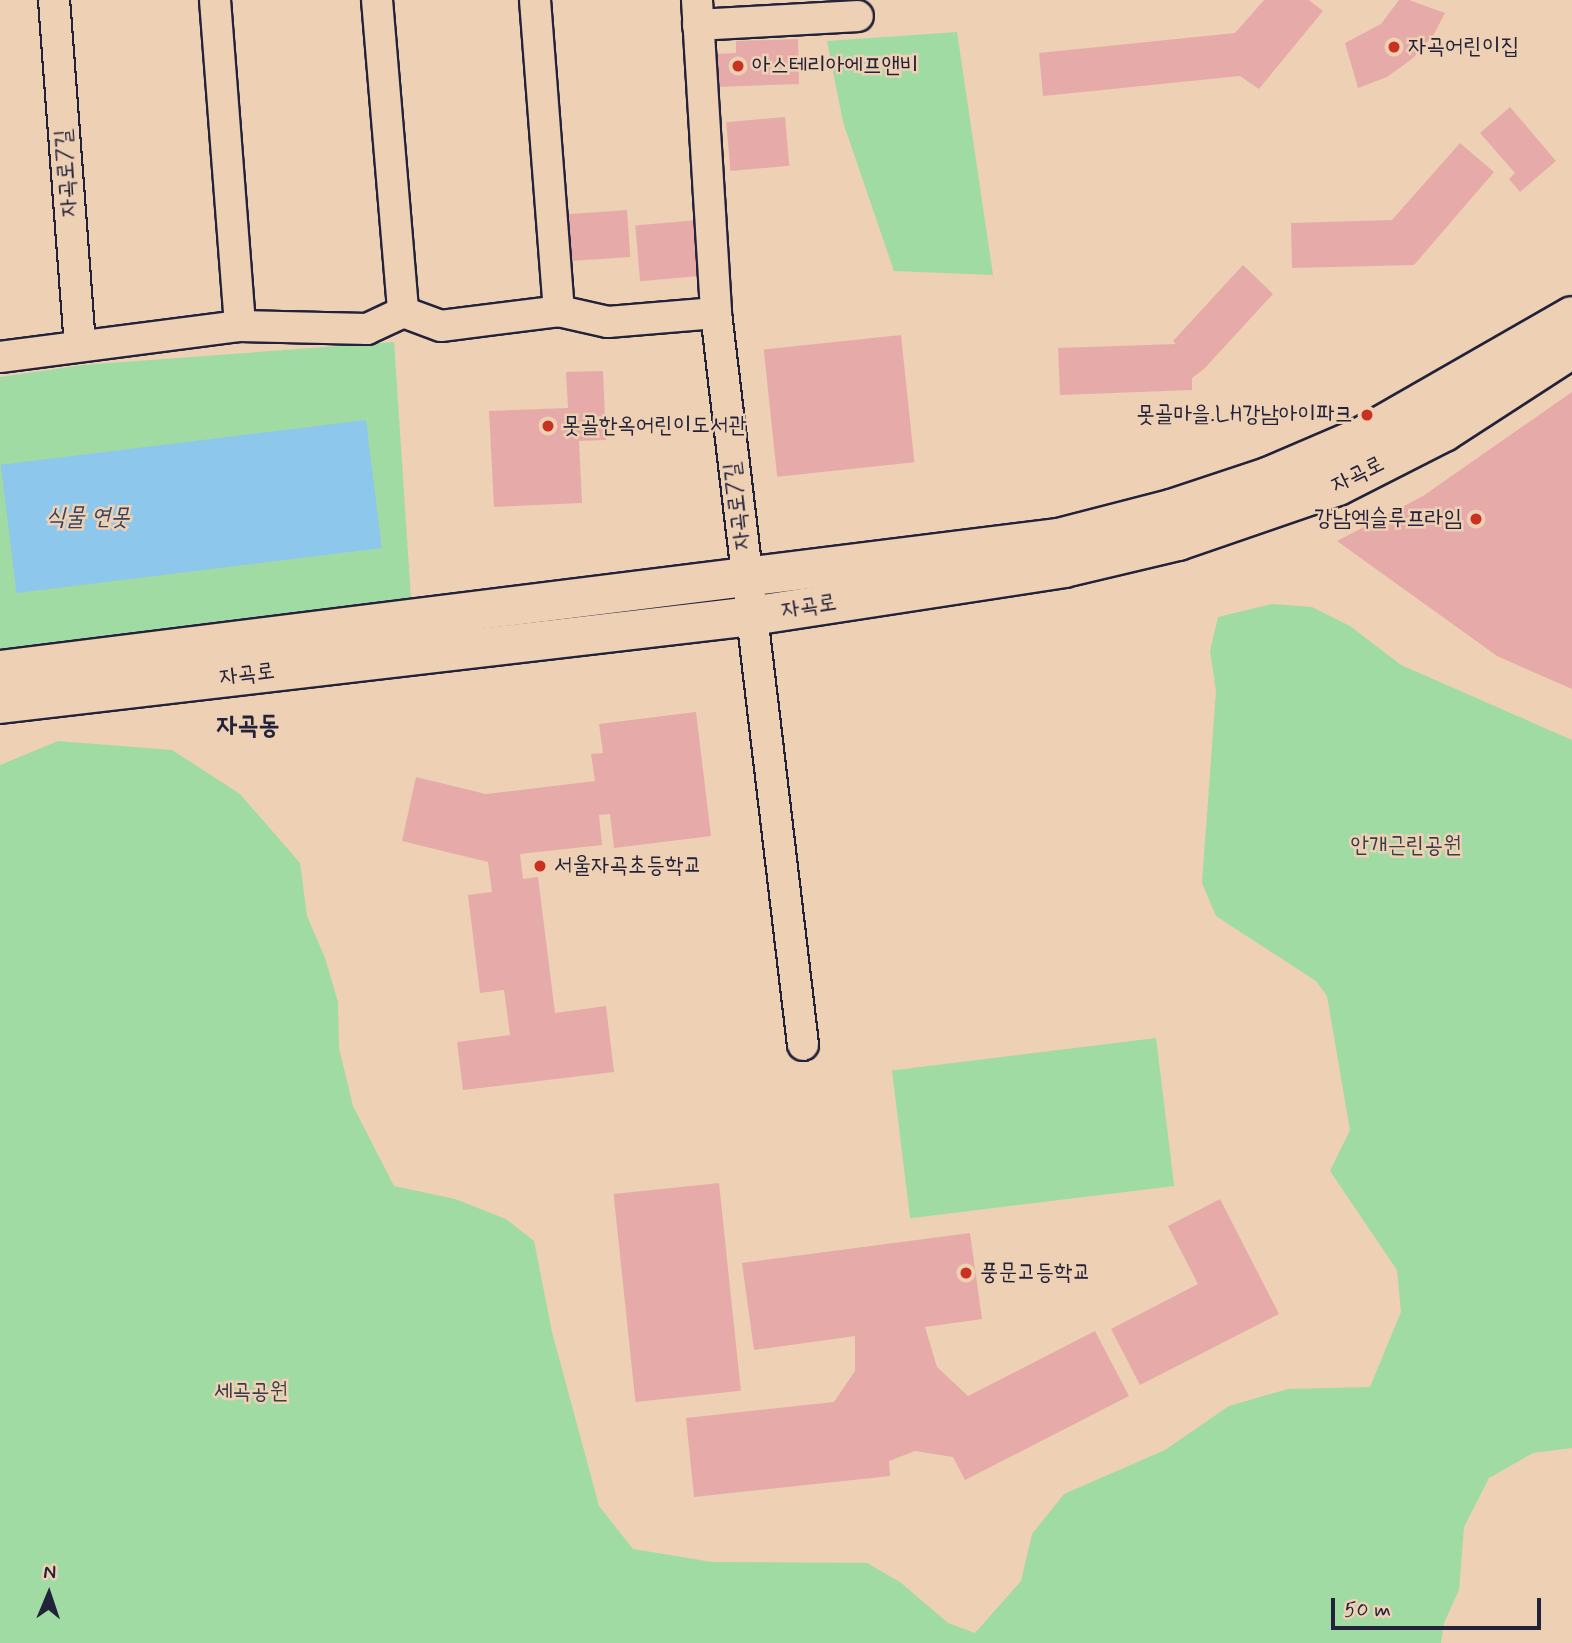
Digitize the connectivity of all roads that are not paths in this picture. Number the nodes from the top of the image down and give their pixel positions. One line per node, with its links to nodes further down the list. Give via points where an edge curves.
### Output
1 (54, 0): 12 (street, 자곡로7길)
2 (215, 0): 11 (street)
3 (377, 0): 8 (street)
4 (535, 0): 7 (street)
5 (697, 12): 6 (street, 자곡로7길); 9 (street, 자곡로7길)
6 (858, 16)
7 (559, 311): 8 (street, via 441,326); 9 (street, via 608,323)
8 (403, 312): 11 (street, via 367,330)
9 (716, 313): 15 (street, 자곡로7길)
10 (1572, 316): 15 (main road, 자곡로, via 1361,437 1270,476 1171,509 1059,538)
11 (240, 326): 12 (street)
12 (80, 346): 14 (street)
13 (1572, 349): 16 (main road, 자곡로, via 1444,432 1338,486 1190,537 1064,568)
14 (0, 357)
15 (747, 578): 16 (street, 자곡로7길); 17 (main road, 자곡로)
16 (751, 615): 18 (main road, 자곡로); 19 (street, 자곡로7길)
17 (0, 670)
18 (0, 704)
19 (803, 1045)

